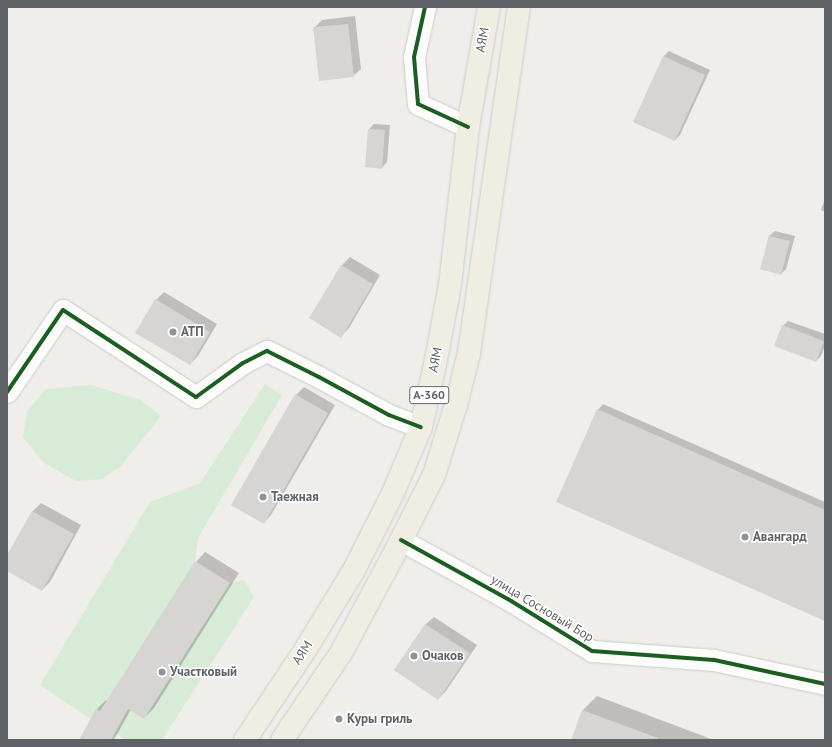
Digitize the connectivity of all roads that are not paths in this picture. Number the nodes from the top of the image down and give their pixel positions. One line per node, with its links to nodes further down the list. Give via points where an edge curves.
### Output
1 (425, 7): 4 (street, via 414,57 418,104)
2 (489, 7): 4 (highway, АЯМ / А-360)
3 (519, 7): 7 (highway, А-360, via 469,353 434,475)
4 (468, 126): 6 (highway, АЯМ / А-360, via 450,285)
5 (7, 392): 6 (street, via 63,310 196,397 243,363 267,351 319,376 389,415)
6 (421, 427): 9 (highway, АЯМ / А-360, via 393,493 354,570 302,655)
7 (401, 540): 8 (street, улица Сосновый Бор, via 508,599 592,651 714,660); 10 (highway, А-360, via 340,653)
8 (825, 684)
9 (244, 740)
10 (282, 740)

